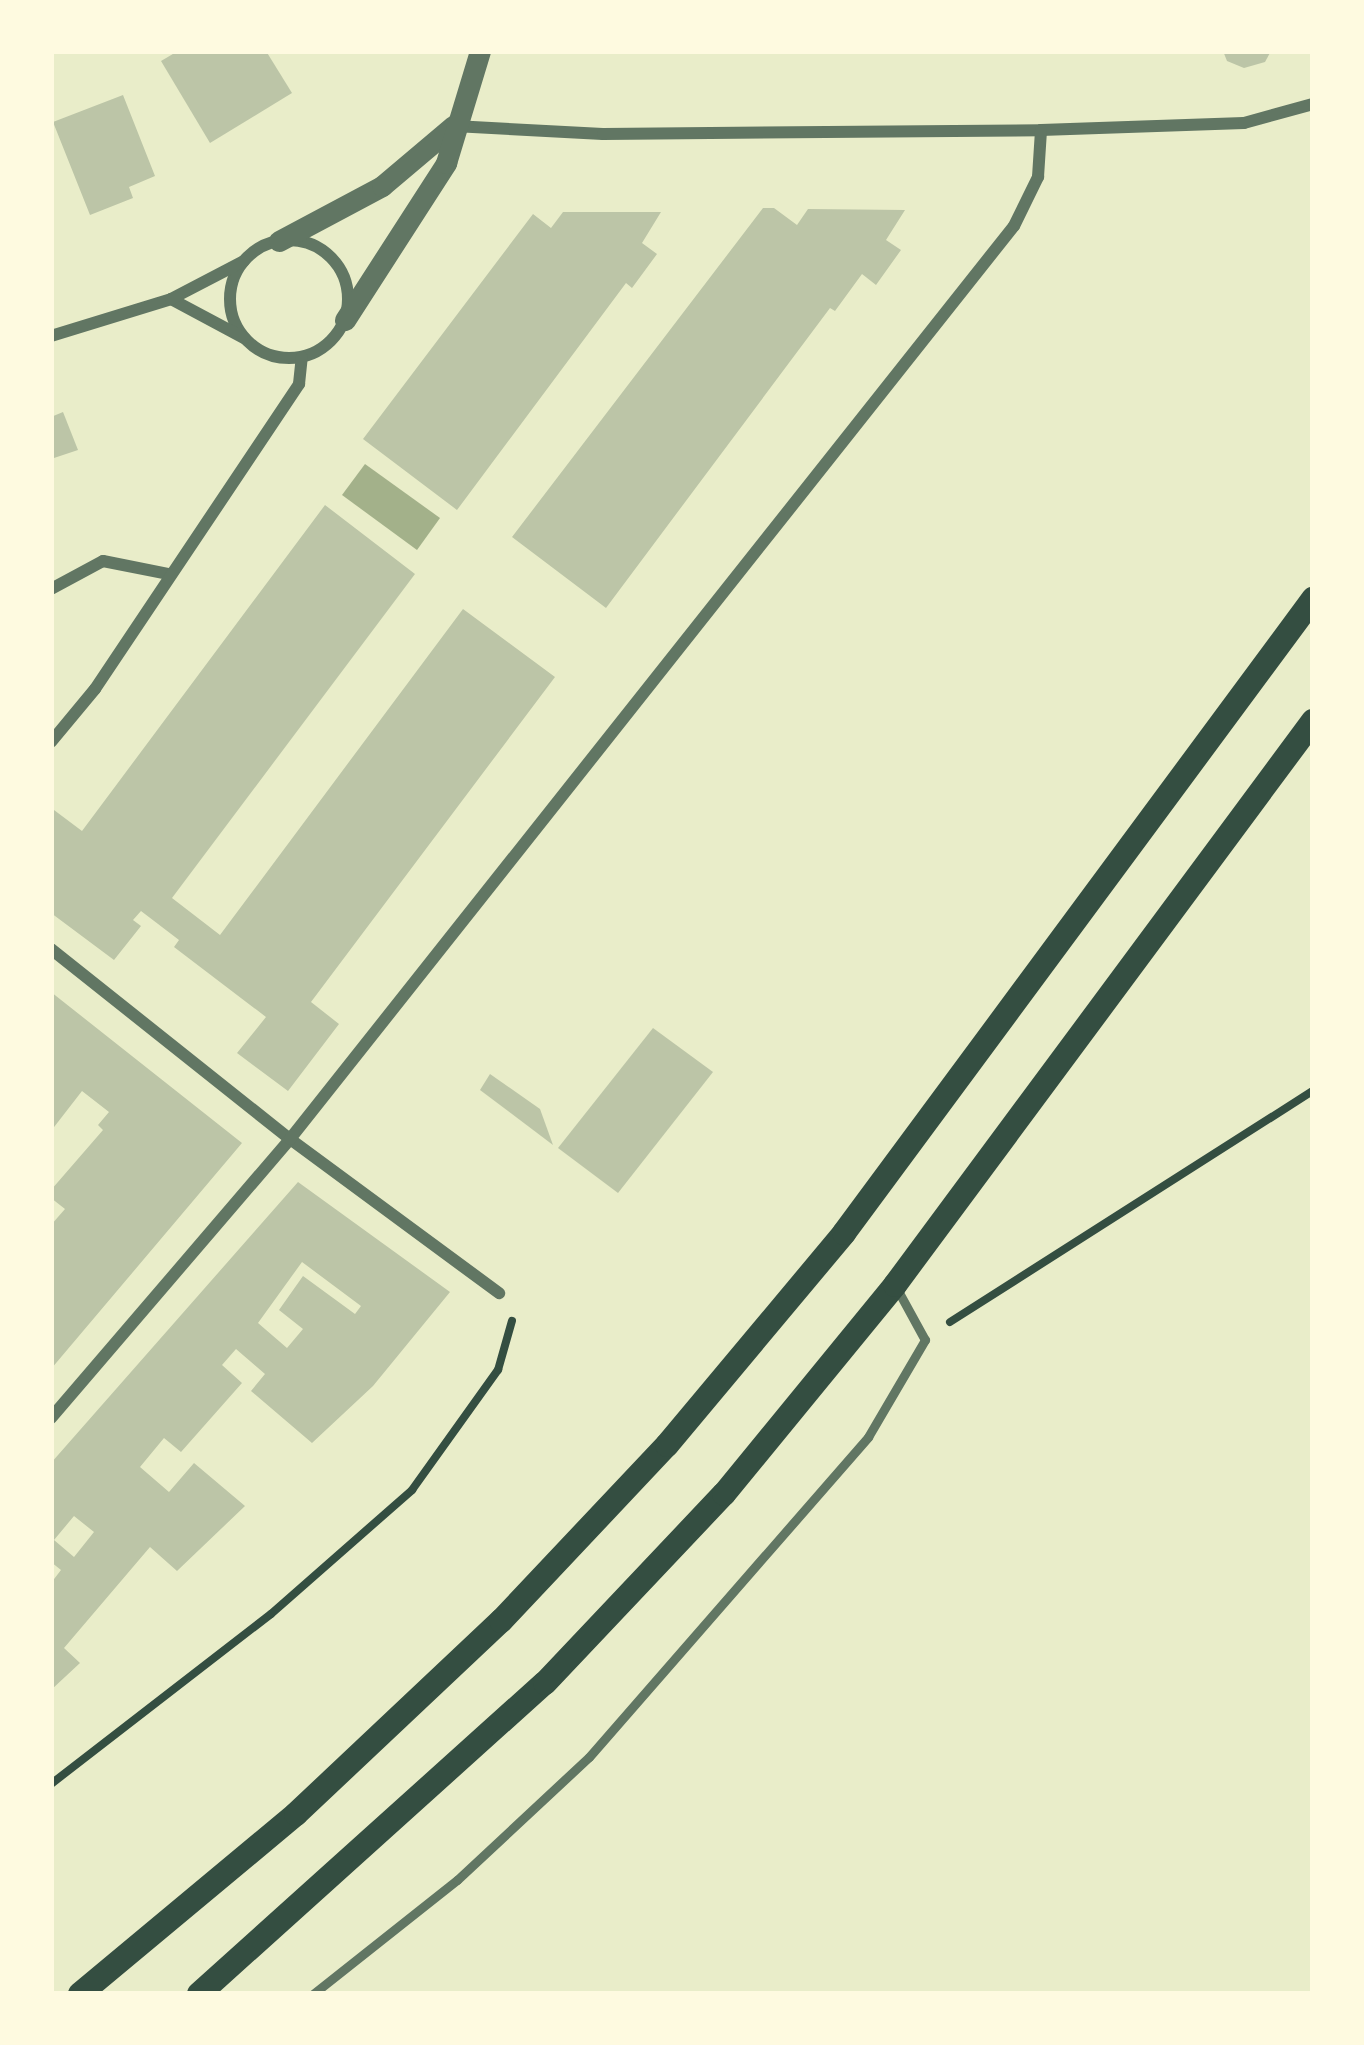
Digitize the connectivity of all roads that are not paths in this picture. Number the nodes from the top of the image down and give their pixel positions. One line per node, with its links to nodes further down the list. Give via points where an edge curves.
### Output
1 (480, 51): 3 (street)
2 (1313, 104): 4 (street, via 1244,123)
3 (453, 126): 4 (street, via 603,134); 5 (street, via 382,186); 8 (street, via 446,163)
4 (1041, 130): 18 (street, via 1039,177 1014,226)
5 (279, 241): 6 (street); 8 (street, via 318,247 335,261 345,280)
6 (244, 261): 7 (street); 10 (street, via 230,301)
7 (171, 299): 9 (street); 10 (street)
8 (345, 320): 11 (street, via 334,338)
9 (51, 336)
10 (245, 338): 11 (street, via 261,351)
11 (302, 357): 12 (street, via 299,384)
12 (168, 574): 13 (street, via 103,561); 16 (street)
13 (51, 589)
14 (1313, 599): 22 (main road, via 844,1234 667,1445 501,1622 296,1814)
15 (1313, 722): 19 (main road)
16 (51, 742)
17 (51, 950): 18 (street)
18 (290, 1139): 20 (street); 21 (street)
19 (895, 1285): 23 (main road, via 724,1494 545,1683); 24 (lane, via 925,1340 868,1437 589,1757 458,1880)
20 (499, 1293)
21 (51, 1418)
22 (80, 1994)
23 (199, 1994)
24 (313, 1994)

